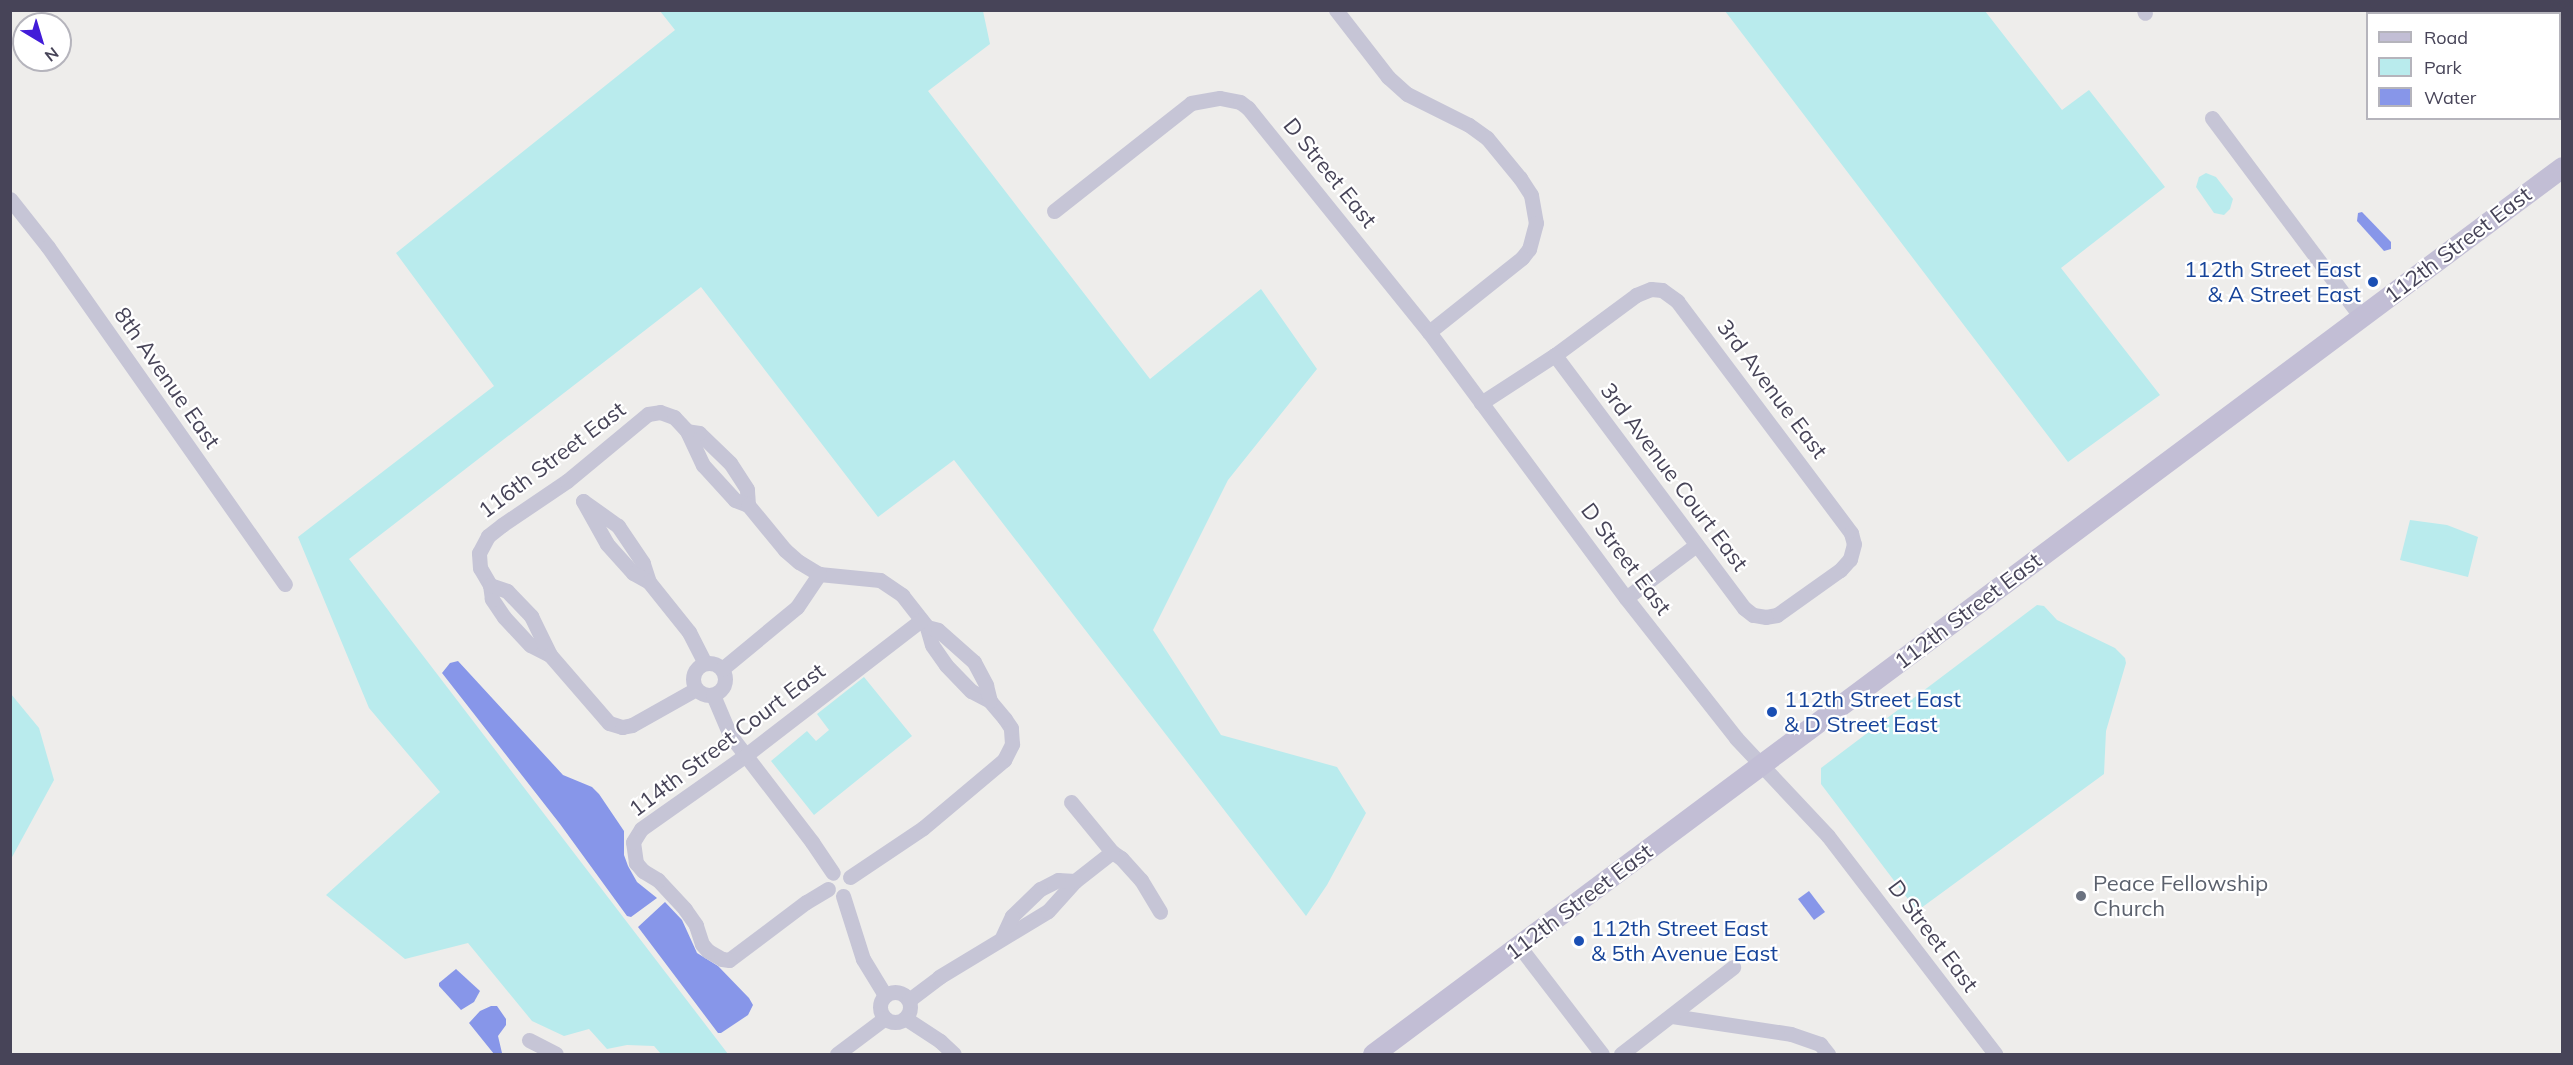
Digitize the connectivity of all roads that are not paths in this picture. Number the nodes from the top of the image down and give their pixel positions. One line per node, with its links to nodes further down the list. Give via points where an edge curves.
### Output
1 (1336, 10): 7 (street, via 1388,77 1407,93 1487,138 1520,177 1532,203 1534,235 1522,258)
2 (2212, 118): 6 (street)
3 (2562, 167): 6 (main road, 112th Street East)
4 (10, 199): 15 (street, 8th Avenue East)
5 (1053, 211): 7 (street, D Street East, via 1191,103 1220,98 1240,102)
6 (2361, 317): 27 (main road, 112th Street East)
7 (1428, 332): 9 (street, D Street East)
8 (1555, 355): 9 (street); 13 (street, 3rd Avenue Court East); 18 (street, 3rd Avenue East, via 1636,295 1651,289 1662,290 1677,301 1851,532 1854,544 1850,559 1840,570 1778,615)
9 (1481, 403): 17 (street, D Street East)
10 (687, 431): 11 (street, 116th Street East, via 674,417 648,414); 12 (street, via 703,465 735,500); 12 (street, via 699,433 730,463 747,489)
11 (567, 481): 16 (street, 116th Street East, via 488,536 478,560); 21 (street, via 583,501 618,526 644,563 649,582 689,632)
12 (748, 505): 14 (street, via 785,550)
13 (1696, 545): 17 (street); 18 (street, 3rd Avenue Court East, via 1744,608)
14 (819, 574): 19 (street, via 880,580 902,595); 22 (street, via 797,607)
15 (285, 584)
16 (490, 585): 20 (street, via 507,591 531,615); 20 (street, via 492,599 504,617 530,645)
17 (1626, 598): 27 (street, D Street East, via 1736,738)
18 (1764, 617)
19 (924, 624): 25 (street, via 946,665 970,691); 25 (street, via 938,630 974,662); 26 (street, 114th Street Court East)
20 (550, 655): 23 (street, via 609,723 622,727)
21 (705, 663): 22 (street); 23 (street, via 695,671)
22 (722, 669): 24 (street, via 723,687)
23 (696, 689): 24 (street)
24 (713, 694): 26 (street, via 730,735)
25 (990, 701): 31 (street, via 1011,728 1013,737 1004,760 923,828)
26 (746, 756): 30 (street); 33 (street, 114th Street Court East, via 641,829 633,842 633,854 643,871 658,880 685,909 708,951 729,960)
27 (1762, 765): 37 (main road, 112th Street East); 52 (street, D Street East, via 1828,836)
28 (1071, 802): 29 (street)
29 (1112, 852): 32 (street); 35 (street, via 1141,880)
30 (833, 873): 31 (street, via 844,872); 33 (street)
31 (850, 877): 34 (street, via 853,885)
32 (1075, 881): 36 (street, via 1048,911); 36 (street, via 1058,880 1040,889 1012,916)
33 (828, 889): 34 (street)
34 (843, 896): 39 (street, via 863,959)
35 (1160, 912)
36 (1002, 936): 40 (street)
37 (1519, 946): 48 (main road, 112th Street East); 49 (street)
38 (1733, 967): 41 (street)
39 (885, 995): 40 (street, via 896,992); 42 (street, via 880,1006)
40 (909, 1000): 43 (street, via 911,1008)
41 (1672, 1016): 50 (street); 51 (street, via 1791,1034 1820,1044)
42 (885, 1017): 43 (street, via 894,1022); 46 (street)
43 (905, 1018): 47 (street)
44 (529, 1040): 45 (street)
45 (556, 1054)
46 (837, 1054)
47 (954, 1054)
48 (1373, 1054)
49 (1602, 1054)
50 (1621, 1054)
51 (1828, 1054)
52 (1995, 1054)

